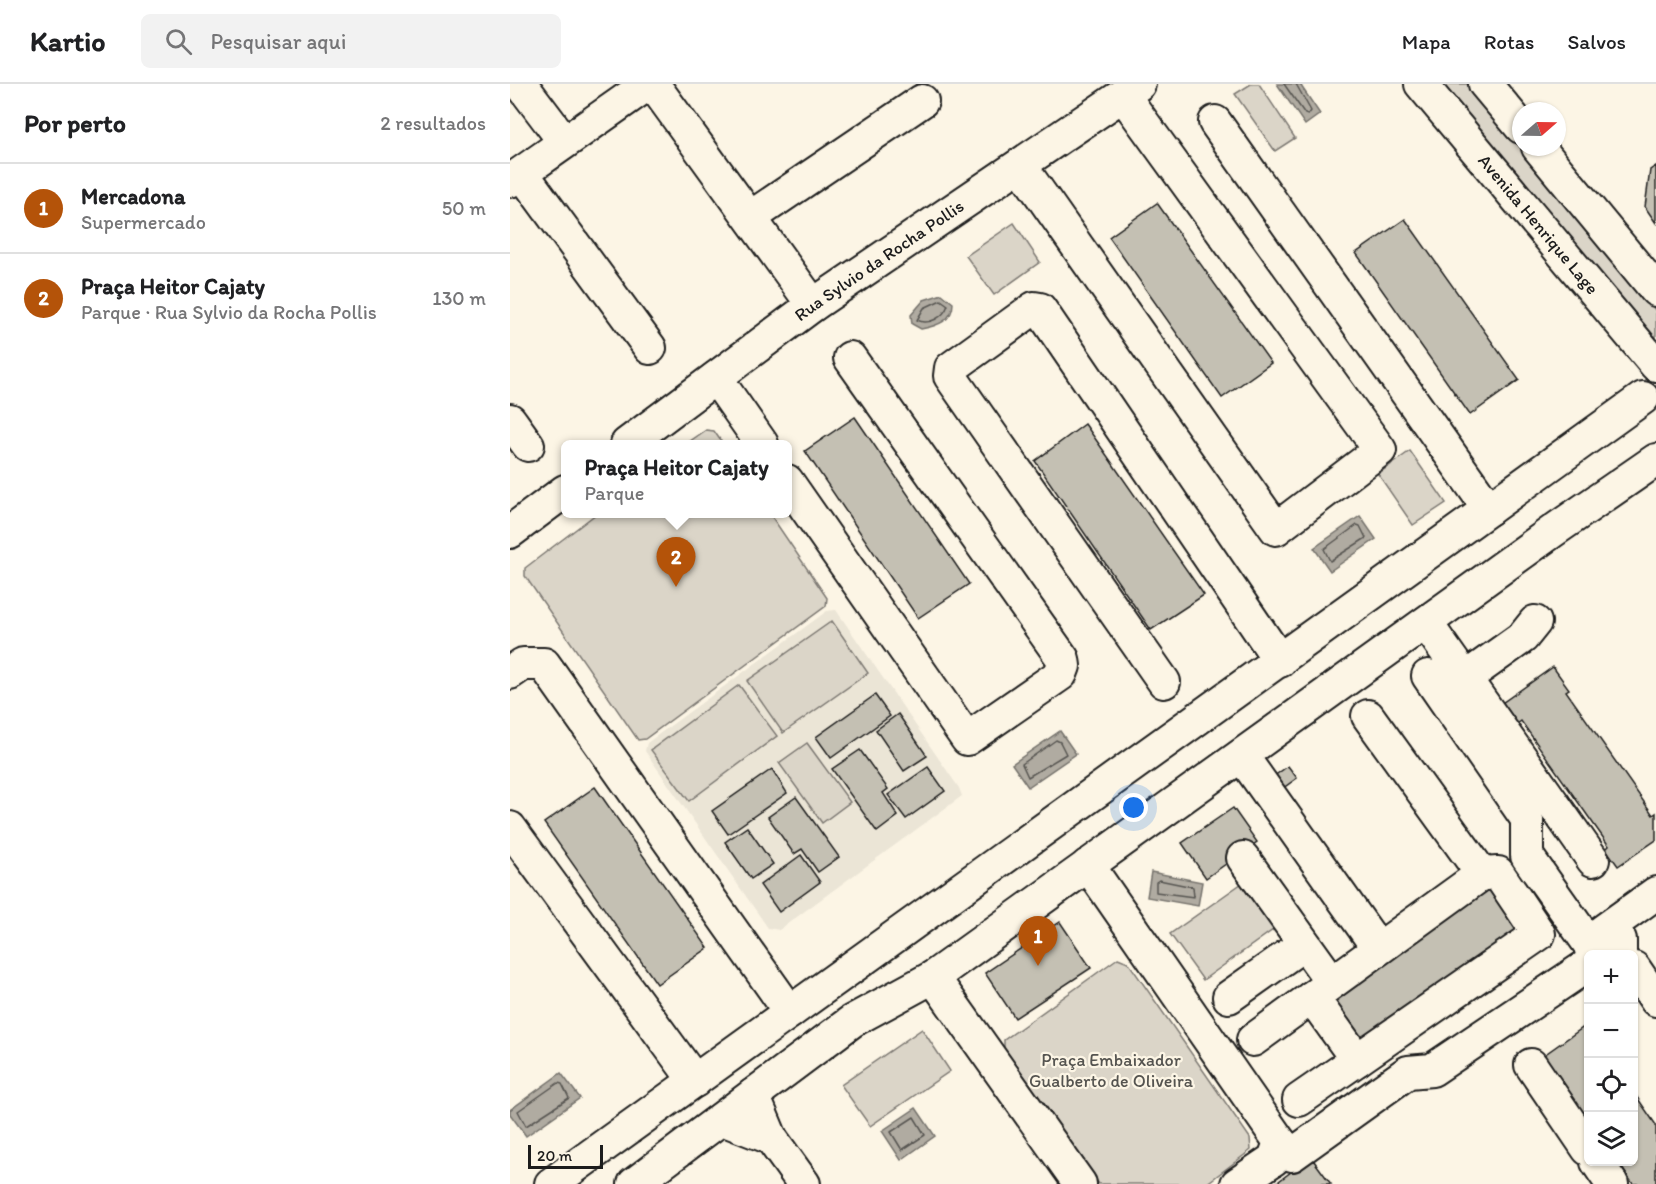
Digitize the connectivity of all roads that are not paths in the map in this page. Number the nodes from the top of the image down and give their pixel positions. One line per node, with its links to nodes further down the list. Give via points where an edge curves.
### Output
1 (521, 84): 10 (street)
2 (648, 84): 10 (street)
3 (653, 84): 14 (street)
4 (1421, 84): 19 (street, Avenida Henrique Lage)
5 (1485, 84): 8 (street)
6 (1131, 89): 12 (street, Rua Sylvio da Rocha Pollis); 12 (street, via 1380,450 1276,529)
7 (922, 101): 14 (street)
8 (1512, 116)
9 (1215, 122): 27 (street)
10 (564, 141): 13 (street)
11 (1545, 156): 15 (street)
12 (1020, 165): 16 (street, Rua Sylvio da Rocha Pollis)
13 (516, 177): 17 (street)
14 (751, 217): 16 (street)
15 (1656, 290)
16 (813, 305): 20 (street, Rua Sylvio da Rocha Pollis)
17 (650, 348)
18 (850, 358): 25 (street, via 1063,659 1061,674 967,739)
19 (1656, 365)
20 (716, 378): 22 (street, Rua Sylvio da Rocha Pollis); 23 (street)
21 (1652, 391): 27 (street)
22 (632, 440)
23 (759, 440)
24 (1655, 462): 30 (street)
25 (792, 488)
26 (561, 493): 28 (street)
27 (1489, 509): 31 (street)
28 (510, 532)
29 (1535, 622): 34 (street, via 1523,637)
30 (1426, 623): 34 (street); 37 (street)
31 (1280, 661): 35 (street, via 1040,309 1034,308 951,368 950,376); 54 (street)
32 (510, 673): 54 (street, via 523,664 544,664)
33 (1428, 676): 46 (street, via 1527,819 1527,856)
34 (1464, 679): 40 (street)
35 (1164, 682)
36 (1368, 716): 42 (street)
37 (1245, 753): 41 (street); 45 (street)
38 (510, 828): 58 (street)
39 (1243, 858): 44 (street)
40 (1593, 860)
41 (1088, 865): 49 (street); 63 (street)
42 (1482, 874): 45 (street); 56 (street, via 1498,873 1539,934)
43 (1656, 892): 47 (street)
44 (1304, 944): 51 (street); 52 (street)
45 (1381, 946): 51 (street)
46 (1606, 950)
47 (1611, 950)
48 (1584, 970): 63 (street, via 1432,1070 1408,1072 1292,1155)
49 (933, 977): 59 (street, via 852,1022); 69 (street)
50 (1638, 982): 53 (street)
51 (1322, 990): 55 (street); 56 (street)
52 (1229, 997)
53 (1656, 1000)
54 (790, 1012): 58 (street)
55 (1253, 1040)
56 (1357, 1060): 60 (street)
57 (1531, 1065): 64 (street)
58 (695, 1081): 66 (street)
59 (753, 1095): 61 (street); 62 (street)
60 (1299, 1100)
61 (722, 1119): 62 (street); 67 (street)
62 (771, 1138): 68 (street)
63 (1280, 1142): 70 (street, via 1274,1159)
64 (1584, 1143)
65 (1600, 1166): 71 (street)
66 (551, 1184)
67 (634, 1184)
68 (804, 1184)
69 (1080, 1184)
70 (1237, 1184)
71 (1612, 1184)

